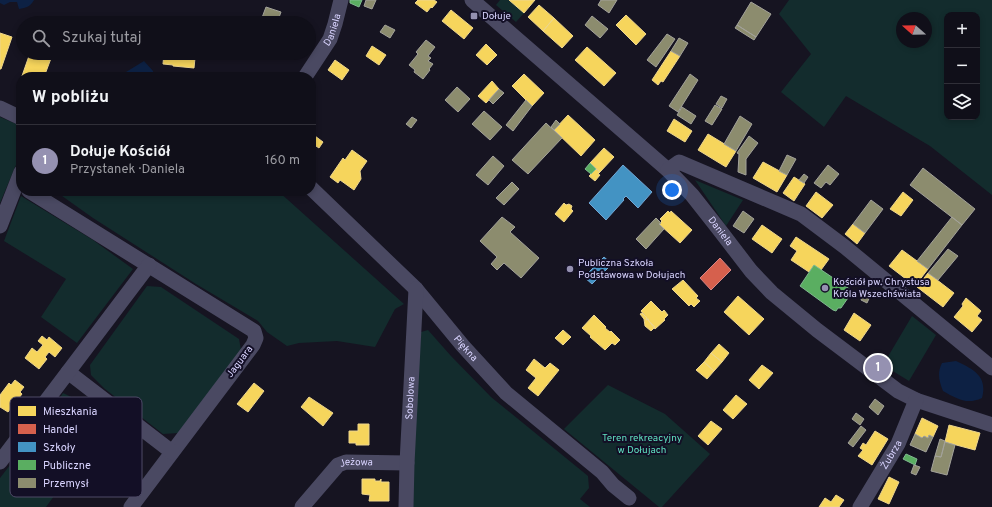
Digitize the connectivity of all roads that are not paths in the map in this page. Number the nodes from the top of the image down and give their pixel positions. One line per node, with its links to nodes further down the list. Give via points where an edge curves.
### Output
1 (341, 0): 3 (street, Daniela, via 330,39)
2 (472, 0): 6 (street, Daniela)
3 (308, 72)
4 (0, 108): 5 (street)
5 (16, 116)
6 (668, 170): 13 (street, via 680,162 801,214); 17 (street, Daniela, via 692,195 751,271 772,293 898,391)
7 (316, 193): 12 (street, Piękna)
8 (16, 195): 10 (street)
9 (42, 196): 11 (street, Jaguara)
10 (0, 226)
11 (149, 265): 14 (street); 21 (street, Jaguara, via 254,331 256,338)
12 (416, 289): 23 (street, Sobolowa); 26 (street, Piękna, via 506,393 602,472)
13 (992, 368)
14 (68, 372): 15 (street); 16 (street)
15 (49, 397)
16 (100, 397)
17 (916, 400): 18 (street, Daniela); 30 (street, Żubrza, via 898,444)
18 (992, 425)
19 (142, 429): 21 (street)
20 (10, 449): 22 (street)
21 (172, 452): 24 (street, Jaguara)
22 (0, 462)
23 (407, 463): 28 (street, Jeżowa, via 346,462 338,465); 29 (street, Sobolowa)
24 (142, 492)
25 (138, 497): 27 (street, Jaguara)
26 (629, 498)
27 (131, 507)
28 (302, 507)
29 (406, 507)
30 (860, 507)

